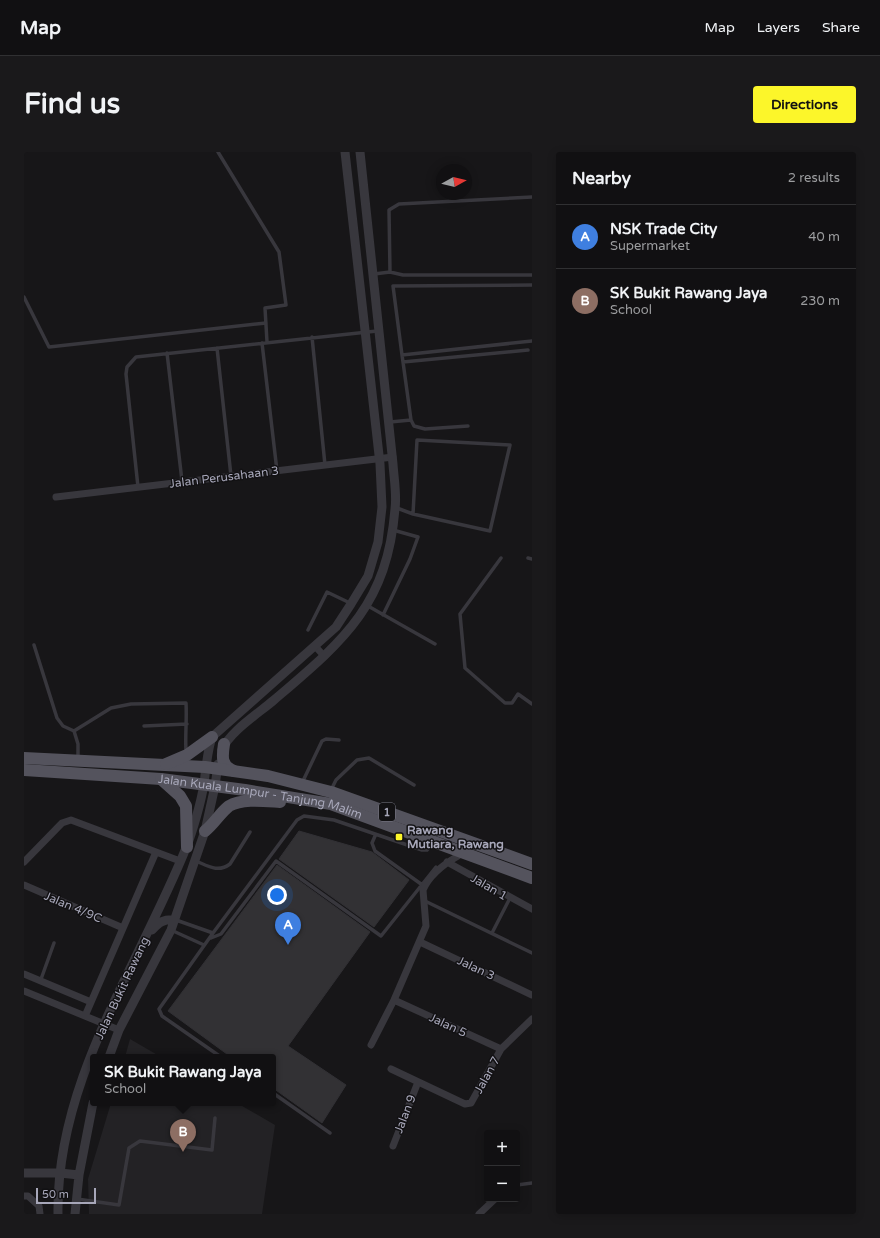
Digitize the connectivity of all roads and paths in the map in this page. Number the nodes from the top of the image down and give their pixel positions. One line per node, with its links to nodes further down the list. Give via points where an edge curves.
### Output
1 (218, 152): 10 (lane, via 279,252 286,305 265,308)
2 (345, 152): 12 (street)
3 (360, 152): 6 (street)
4 (532, 197): 5 (lane, via 399,204 389,210)
5 (390, 272): 6 (lane); 7 (lane, via 410,275)
6 (374, 274): 11 (street)
7 (532, 275)
8 (532, 285): 20 (lane, via 393,286)
9 (24, 297): 10 (lane, via 49,347)
10 (266, 323): 15 (lane)
11 (380, 330): 12 (lane); 23 (street)
12 (366, 332): 13 (lane); 26 (street)
13 (312, 338): 15 (lane); 27 (lane)
14 (532, 341): 20 (lane)
15 (267, 342): 16 (lane)
16 (262, 343): 17 (lane); 28 (lane)
17 (217, 348): 19 (lane); 29 (lane)
18 (528, 350): 21 (lane)
19 (167, 353): 30 (lane); 31 (lane, via 136,357 126,374)
20 (402, 355): 21 (lane)
21 (403, 362): 22 (lane)
22 (411, 420): 23 (lane); 24 (lane, via 414,426 425,429)
23 (389, 422): 25 (street)
24 (468, 426)
25 (393, 457): 26 (street, Jalan Perusahaan 3); 33 (street)
26 (380, 459): 27 (street, Jalan Perusahaan 3); 37 (street, via 382,507 378,542 368,576)
27 (325, 465): 28 (street, Jalan Perusahaan 3)
28 (276, 471): 29 (street, Jalan Perusahaan 3)
29 (232, 476): 30 (street, Jalan Perusahaan 3)
30 (183, 482): 31 (street, Jalan Perusahaan 3)
31 (138, 487): 32 (street, Jalan Perusahaan 3)
32 (56, 497)
33 (396, 508): 34 (lane); 35 (street)
34 (412, 514): 34 (lane, via 417,440 510,445 490,531)
35 (393, 530): 38 (street, via 380,580); 39 (lane, via 418,537)
36 (501, 558): 45 (lane, via 460,614 466,668 505,703 512,702 518,694)
37 (351, 604): 40 (lane, via 327,592); 43 (street, via 336,627)
38 (368, 606): 39 (lane); 44 (street, via 345,636)
39 (383, 615): 41 (lane)
40 (308, 630)
41 (435, 644)
42 (34, 645): 48 (lane, via 57,718 64,726)
43 (315, 646): 44 (street); 49 (street)
44 (324, 656): 51 (street)
45 (532, 704)
46 (187, 724): 47 (lane); 48 (lane, via 186,703 131,704 112,708); 52 (lane)
47 (144, 726)
48 (74, 731): 54 (lane, via 78,744)
49 (212, 736): 52 (main road); 56 (street, Jalan Bukit Rawang)
50 (339, 740): 61 (lane, via 322,741)
51 (224, 744): 58 (street, Jalan Bukit Rawang, via 218,758); 59 (main road, via 222,758 225,766)
52 (187, 755): 55 (main road)
53 (24, 758): 54 (main road, Jalan Kuala Lumpur - Tanjung Malim / 1)
54 (77, 760): 55 (main road, Jalan Kuala Lumpur - Tanjung Malim / 1)
55 (159, 765): 56 (main road, Jalan Kuala Lumpur - Tanjung Malim / 1)
56 (205, 767): 58 (main road, Jalan Kuala Lumpur - Tanjung Malim / 1); 62 (street, Jalan Bukit Rawang)
57 (24, 770): 60 (main road, Jalan Kuala Lumpur - Tanjung Malim / 1)
58 (218, 770): 59 (main road, Jalan Kuala Lumpur - Tanjung Malim / 1); 62 (street, Jalan Bukit Rawang)
59 (239, 773): 61 (main road, Jalan Kuala Lumpur - Tanjung Malim / 1, via 268,776)
60 (161, 779): 62 (main road, Jalan Kuala Lumpur - Tanjung Malim / 1); 69 (main road, via 180,796 186,806)
61 (302, 784): 64 (main road, Jalan Kuala Lumpur - Tanjung Malim / 1)
62 (210, 785): 64 (main road, Jalan Kuala Lumpur - Tanjung Malim / 1); 65 (street, Jalan Bukit Rawang); 69 (street, Jalan Bukit Rawang)
63 (414, 785): 64 (lane, via 369,758 357,760 336,780)
64 (331, 798): 65 (main road, via 236,803 224,811); 68 (main road, Jalan Kuala Lumpur - Tanjung Malim / 1); 76 (main road, Jalan Kuala Lumpur - Tanjung Malim / 1)
65 (205, 831): 72 (street, Jalan Bukit Rawang)
66 (250, 832): 72 (lane, via 226,867 216,869)
67 (375, 836): 68 (lane, via 422,850 427,850); 79 (lane, via 372,843 375,851); 87 (lane, via 334,820 304,816 297,820)
68 (435, 841): 77 (main road, Jalan Kuala Lumpur - Tanjung Malim / 1)
69 (187, 847): 74 (street, Jalan Bukit Rawang)
70 (156, 852): 73 (street, via 68,820); 74 (street); 85 (street)
71 (458, 856): 75 (street); 77 (lane, via 490,867); 79 (lane, via 450,857 432,871)
72 (196, 861): 84 (street, Jalan Bukit Rawang)
73 (24, 862)
74 (180, 862): 89 (street, Jalan Bukit Rawang)
75 (447, 862): 81 (street, Jalan 1); 82 (street, via 425,886)
76 (532, 864)
77 (510, 869): 78 (main road, Jalan Kuala Lumpur - Tanjung Malim / 1)
78 (532, 878)
79 (421, 884): 90 (lane, via 381,936 276,861 221,934)
80 (24, 885): 85 (street, Jalan 4/9C)
81 (510, 898): 83 (street, Jalan 1); 88 (lane)
82 (425, 901): 88 (lane); 91 (street, via 426,926)
83 (532, 909)
84 (175, 920): 86 (street, Jalan Bukit Rawang); 87 (lane); 89 (street, via 166,919 159,922)
85 (123, 928): 100 (street)
86 (171, 930): 93 (lane); 104 (street, Jalan Bukit Rawang)
87 (213, 933): 90 (lane)
88 (492, 933): 94 (lane)
89 (148, 934): 103 (street, Jalan Bukit Rawang)
90 (210, 938): 93 (lane)
91 (420, 942): 98 (street, Jalan 3); 99 (street)
92 (54, 943): 96 (lane)
93 (204, 945): 109 (lane, via 159,1012)
94 (532, 953)
95 (24, 974): 96 (street)
96 (40, 982): 100 (street)
97 (24, 991): 101 (street)
98 (532, 995)
99 (394, 1000): 105 (street); 106 (street, Jalan 5)
100 (91, 1002): 101 (street)
101 (85, 1016): 103 (street)
102 (532, 1019): 106 (street, Jalan 7)
103 (104, 1024): 104 (street); 107 (street, Jalan Bukit Rawang)
104 (119, 1030): 108 (street, Jalan Bukit Rawang)
105 (371, 1045)
106 (501, 1049): 112 (street, Jalan 7, via 471,1103 465,1104)
107 (92, 1054)
108 (110, 1054)
109 (217, 1054)
110 (90, 1060): 118 (street, Jalan Bukit Rawang, via 78,1090)
111 (391, 1069): 112 (street, Jalan 7)
112 (418, 1082): 117 (street, Jalan 9)
113 (276, 1095): 116 (lane)
114 (93, 1106): 120 (street)
115 (215, 1118): 124 (lane, via 212,1150 140,1141 129,1148 119,1205)
116 (330, 1133)
117 (393, 1146)
118 (60, 1173): 119 (street); 120 (street); 127 (street, Jalan Bukit Rawang)
119 (24, 1174)
120 (79, 1175): 124 (street)
121 (532, 1183): 122 (lane)
122 (520, 1185)
123 (24, 1196): 126 (street, via 28,1196 39,1206)
124 (76, 1199): 128 (street)
125 (492, 1202): 129 (street)
126 (40, 1214)
127 (58, 1214)
128 (75, 1214)
129 (479, 1214)

